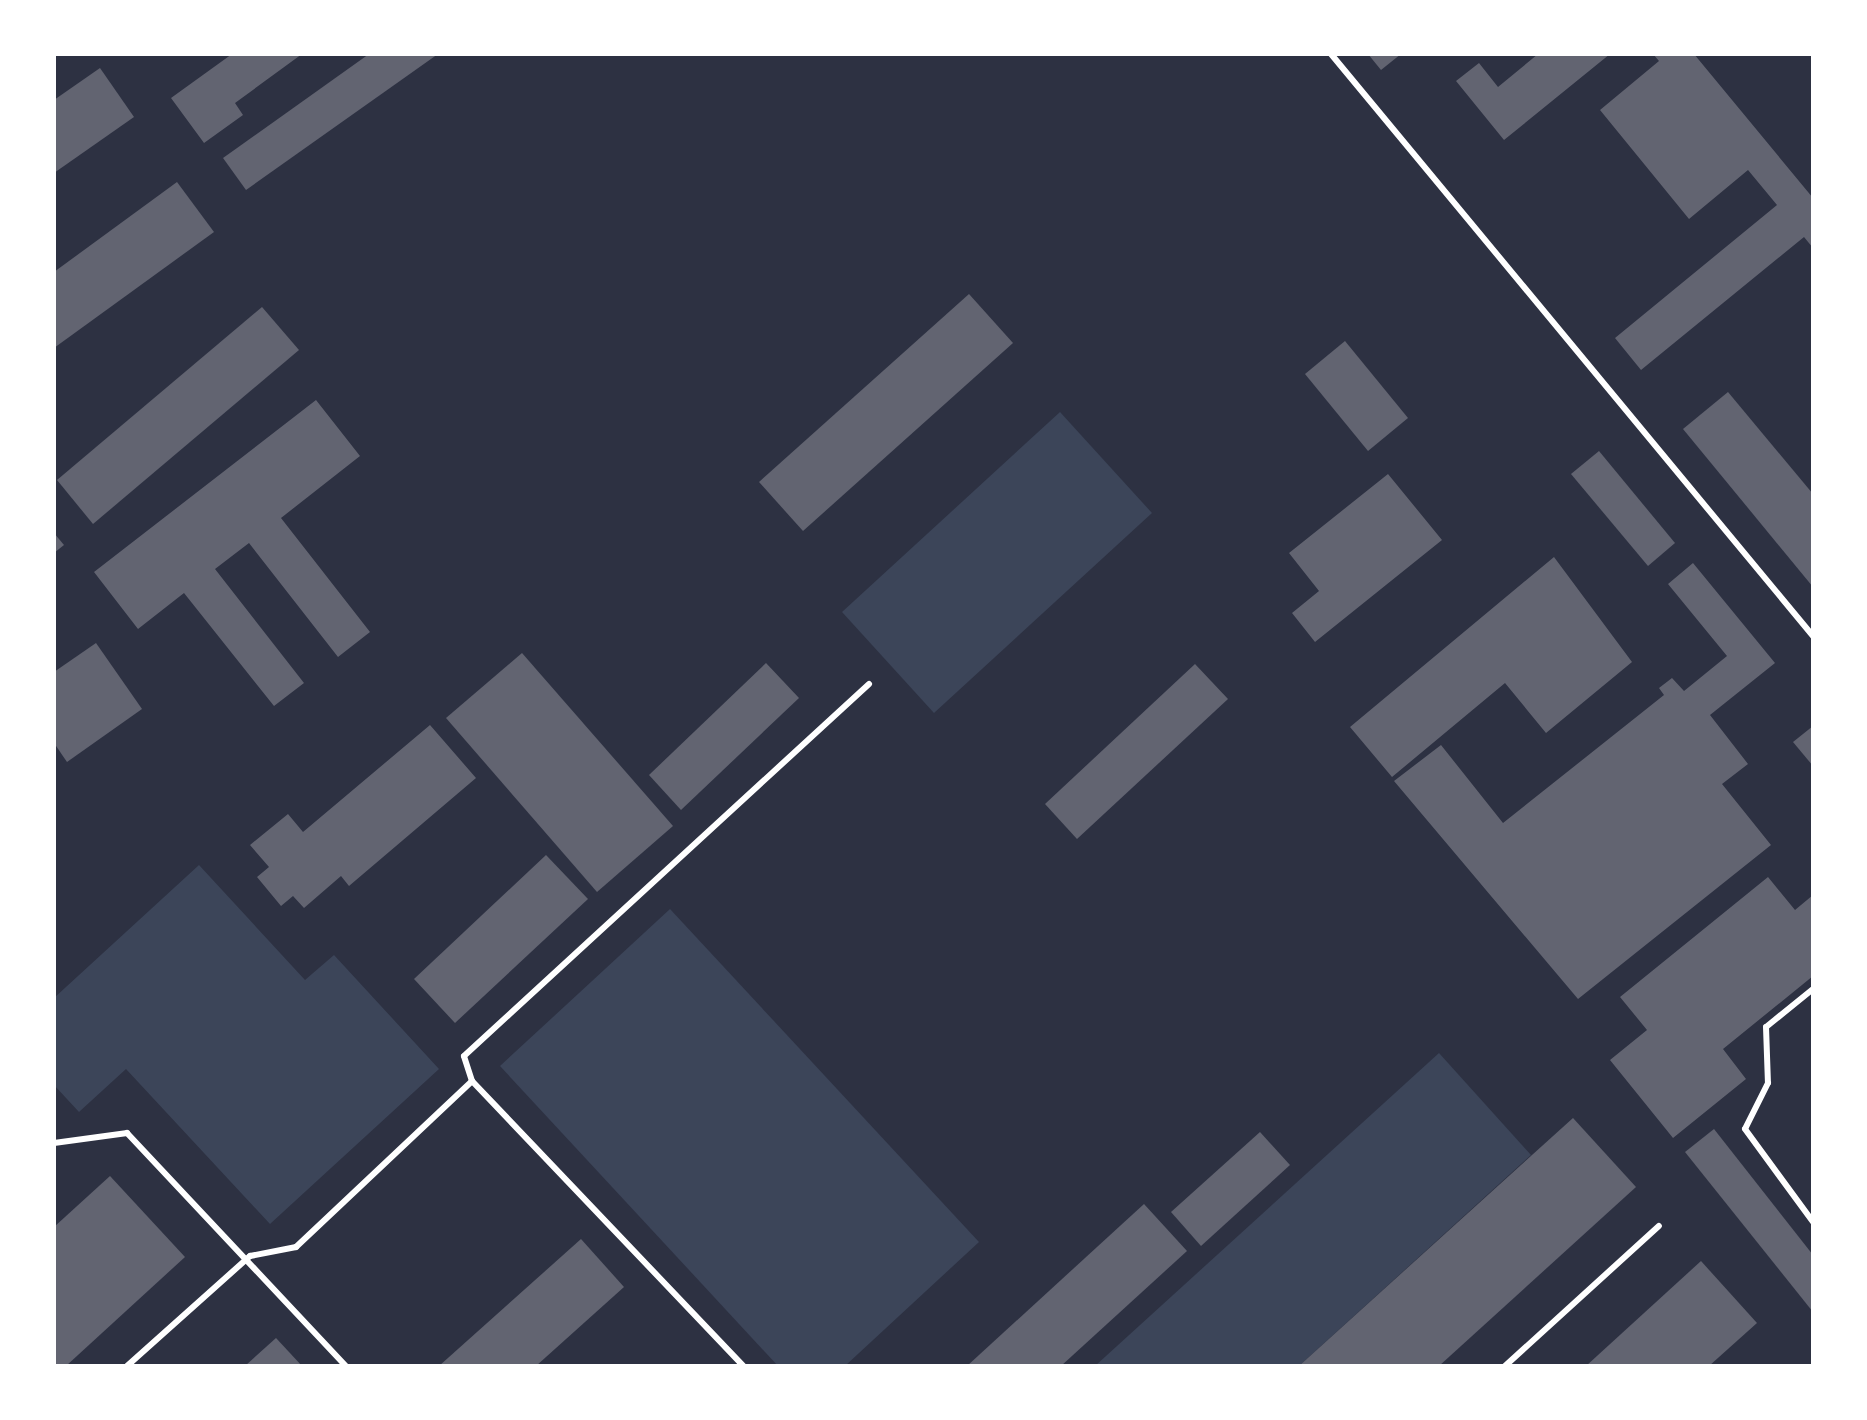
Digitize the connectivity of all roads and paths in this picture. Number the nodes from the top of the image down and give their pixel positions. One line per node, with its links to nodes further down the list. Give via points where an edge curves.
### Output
1 (1331, 54): 2 (lane)
2 (1813, 636)
3 (869, 684): 5 (lane, via 464,1056)
4 (1813, 989): 7 (lane, via 1766,1027 1768,1083 1745,1129)
5 (472, 1081): 9 (lane, via 296,1247); 12 (lane)
6 (54, 1143): 9 (lane, via 127,1133)
7 (1813, 1222)
8 (1659, 1226): 13 (lane)
9 (250, 1256): 10 (lane); 11 (lane)
10 (127, 1366)
11 (346, 1366)
12 (743, 1366)
13 (1505, 1366)

